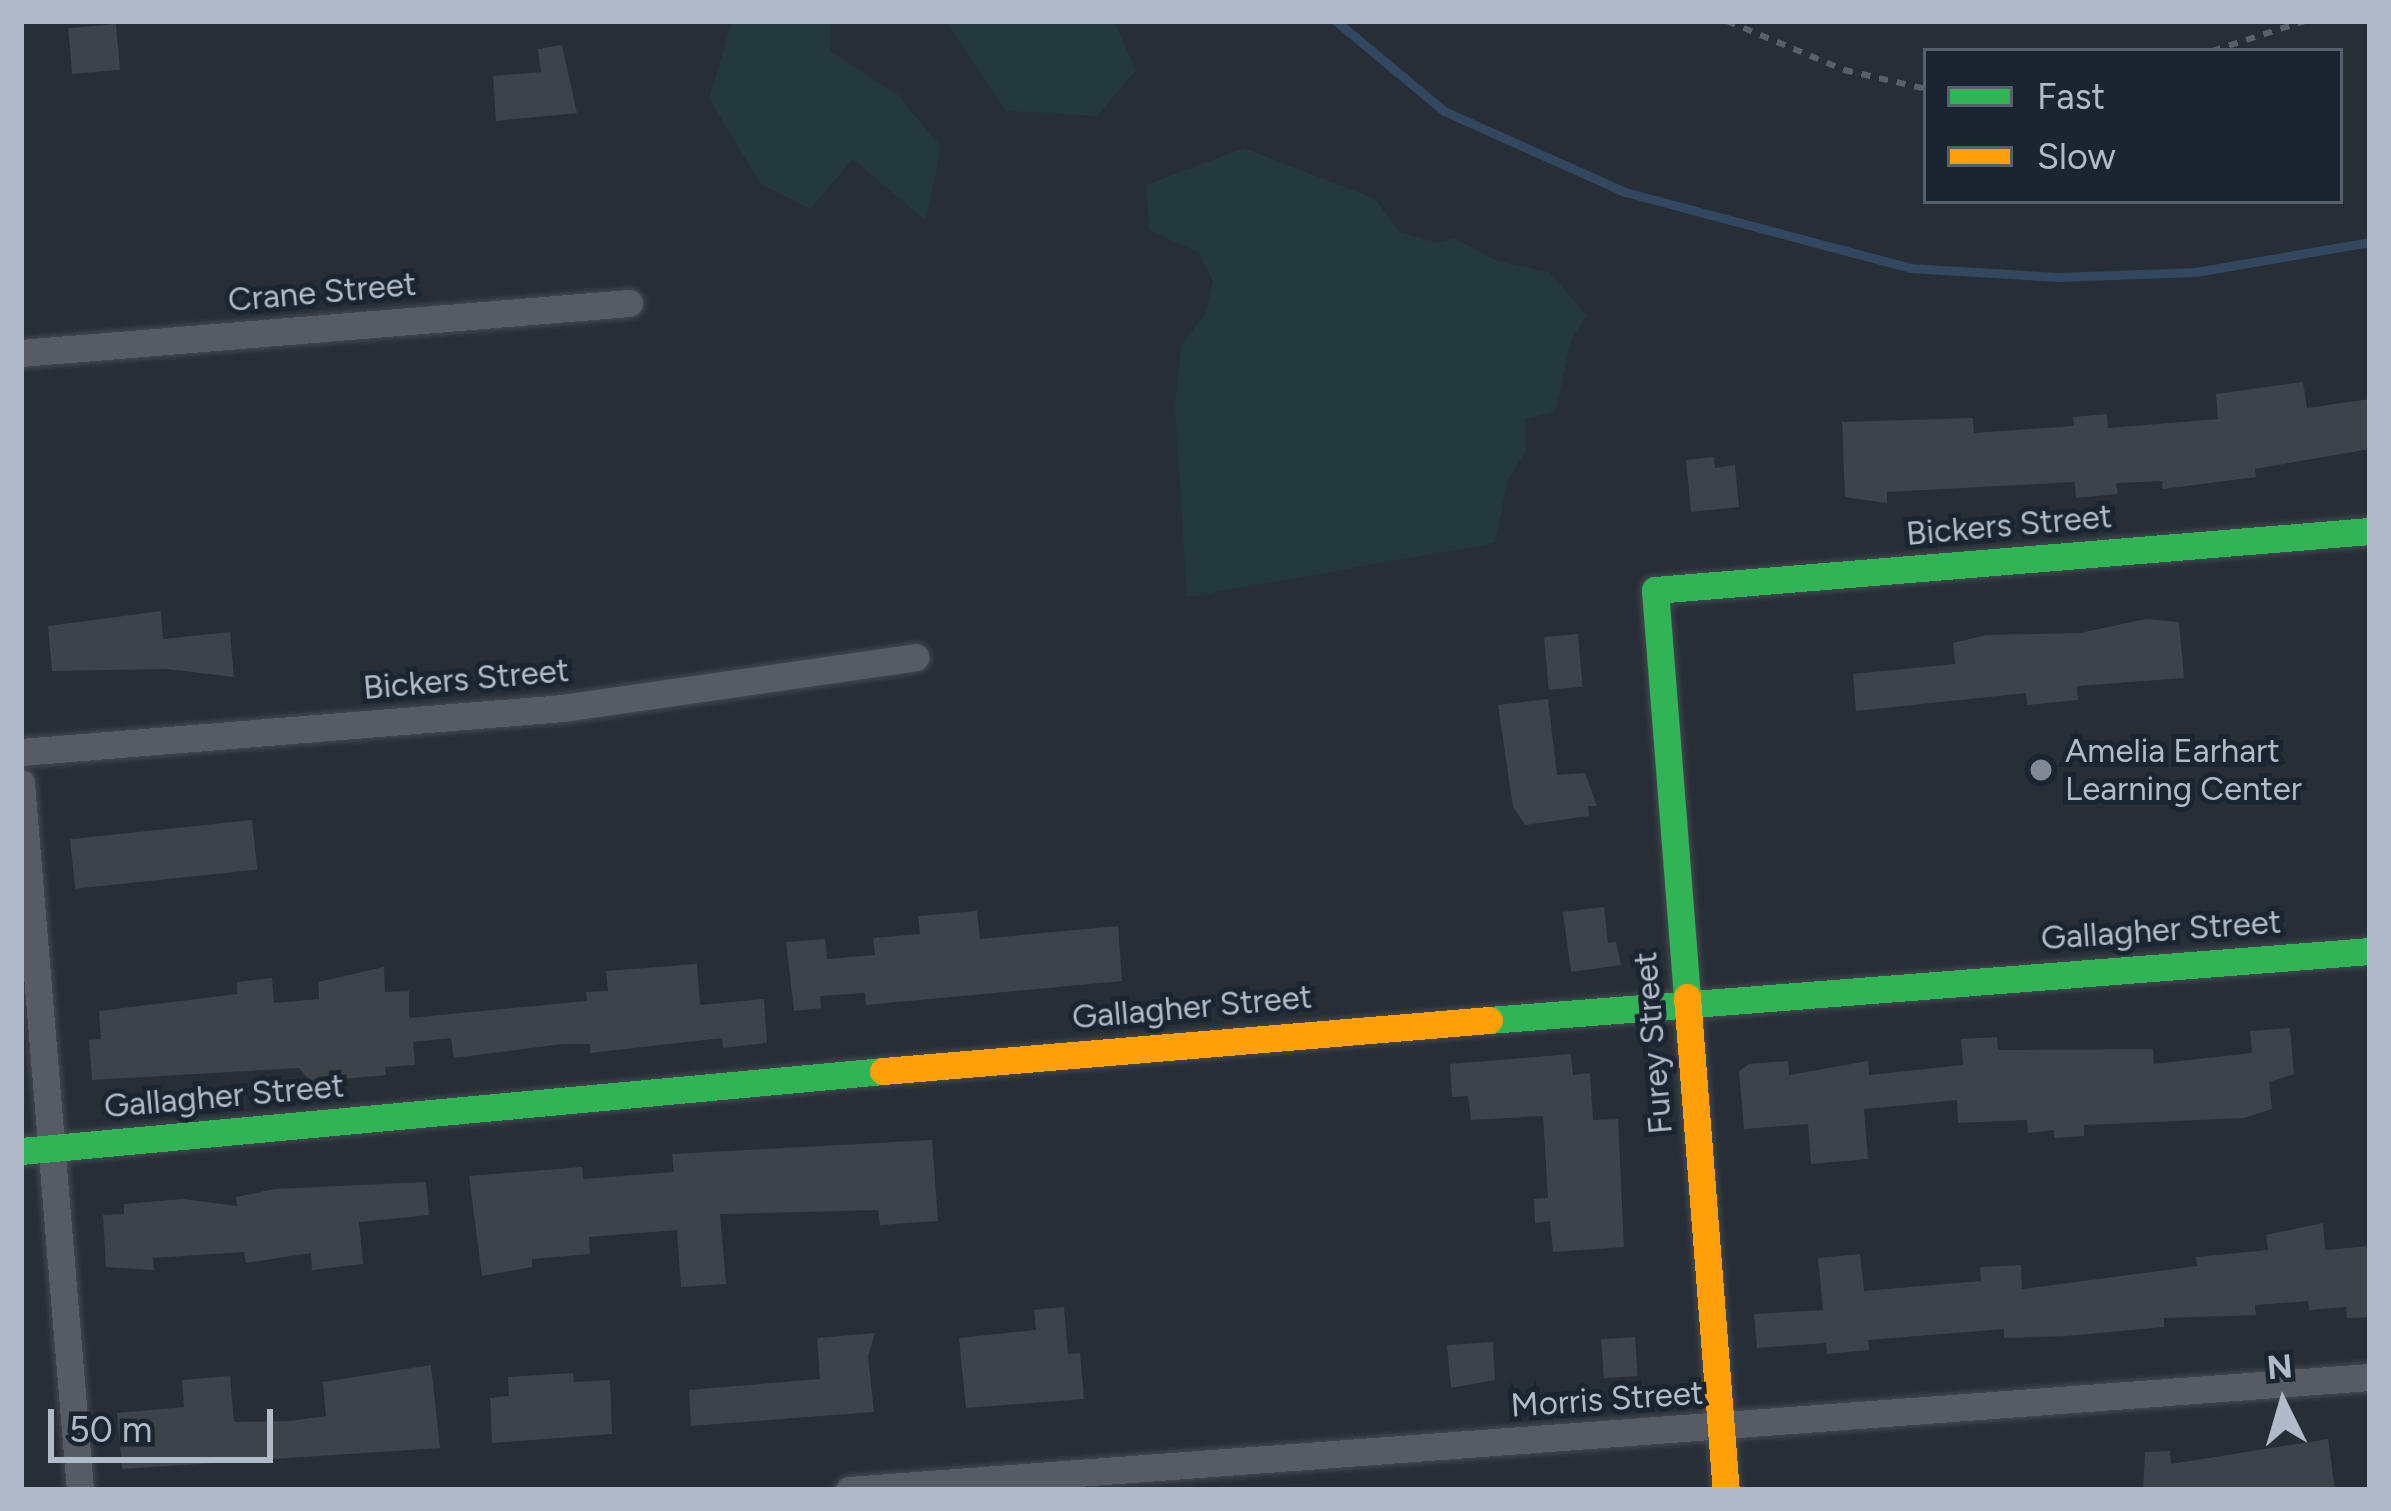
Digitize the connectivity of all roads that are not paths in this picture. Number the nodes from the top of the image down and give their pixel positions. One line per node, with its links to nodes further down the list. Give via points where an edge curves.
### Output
1 (628, 303): 2 (street, Crane Street)
2 (21, 353)
3 (2370, 531): 4 (street, Bickers Street)
4 (1655, 590): 9 (street, Furey Street)
5 (915, 657): 6 (street, Bickers Street, via 563,708)
6 (21, 752)
7 (21, 783): 10 (street)
8 (2370, 951): 9 (street, Gallagher Street)
9 (1685, 1001): 10 (street, Gallagher Street); 13 (street, Furey Street)
10 (58, 1148): 11 (street, Gallagher Street); 14 (street)
11 (21, 1151)
12 (2370, 1377): 13 (street, Morris Street)
13 (1721, 1426): 15 (street, Morris Street); 16 (street, Furey Street)
14 (80, 1490)
15 (849, 1490)
16 (1726, 1490)

